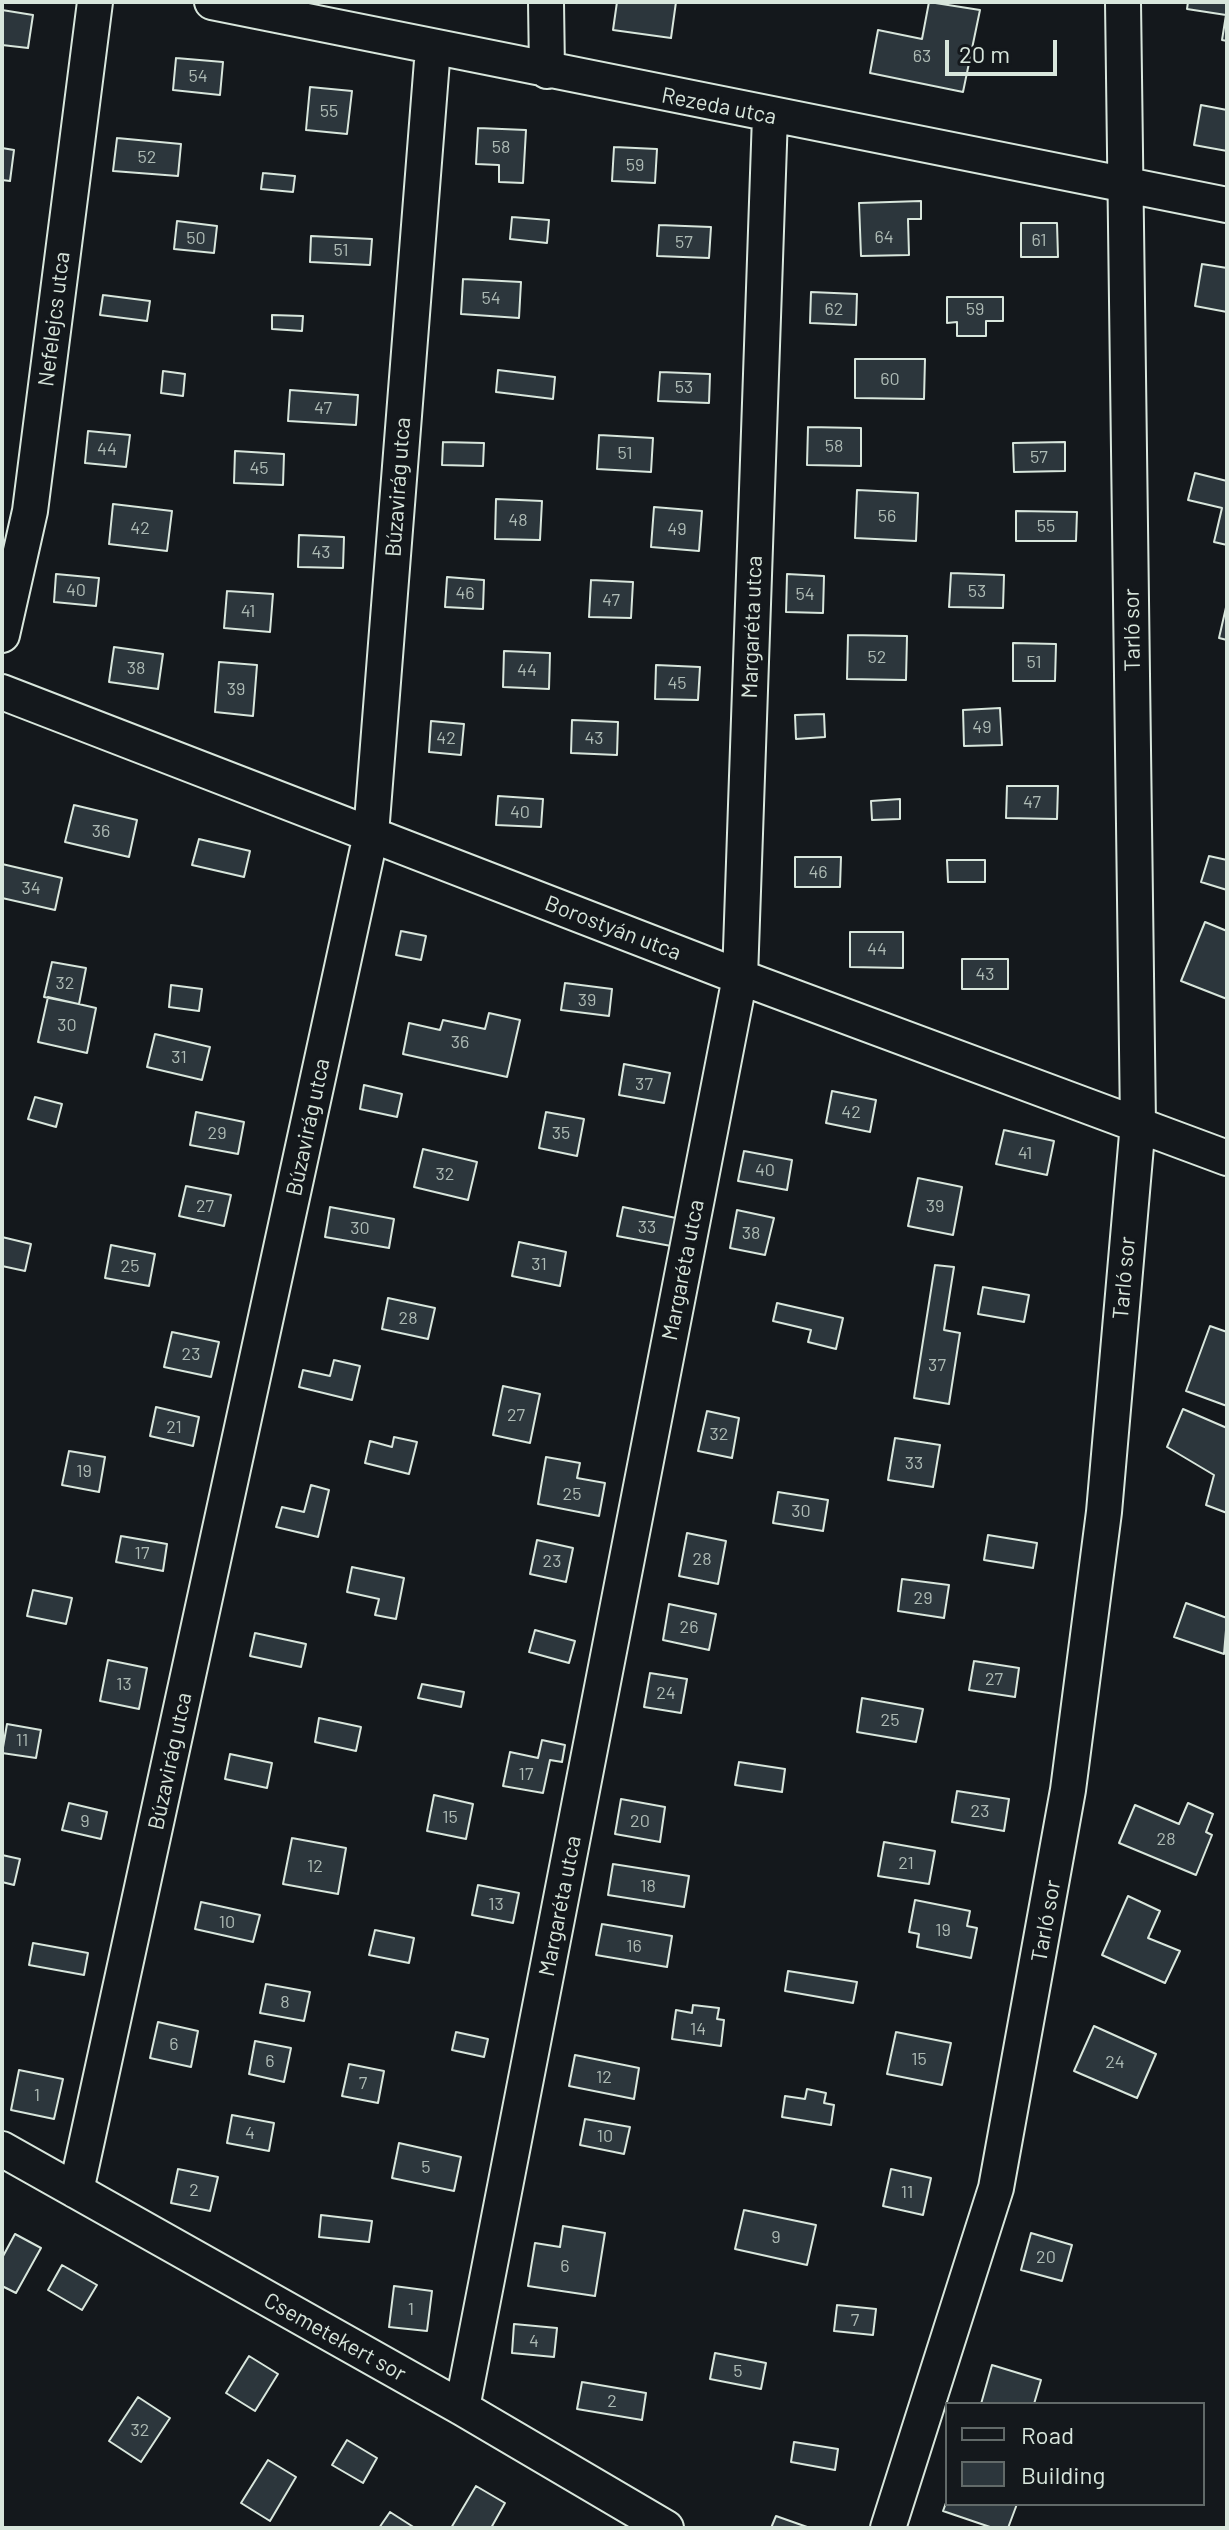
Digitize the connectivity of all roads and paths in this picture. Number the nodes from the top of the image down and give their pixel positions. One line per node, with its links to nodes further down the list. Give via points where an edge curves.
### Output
1 (95, 2): 10 (street, Nefelejcs utca, via 30,511)
2 (212, 2): 5 (street, Rezeda utca)
3 (546, 2): 6 (street)
4 (1123, 2): 8 (street, Tarló sor)
5 (433, 48): 6 (street, Rezeda utca); 12 (street, Búzavirág utca)
6 (547, 71): 7 (street, Rezeda utca)
7 (770, 116): 8 (street, Rezeda utca); 13 (street, Margaréta utca)
8 (1126, 184): 9 (street, Rezeda utca); 14 (street, Tarló sor)
9 (1227, 205)
10 (2, 635)
11 (2, 692): 12 (street, Borostyán utca)
12 (371, 834): 13 (street, Borostyán utca); 17 (street, Búzavirág utca)
13 (740, 977): 14 (street, Borostyán utca); 18 (street, Margaréta utca)
14 (1138, 1123): 15 (street, Borostyán utca); 20 (street, Tarló sor, via 1104,1512 1042,1947 996,2188)
15 (1227, 1158)
16 (2, 2149): 17 (street, Csemetekert sor)
17 (76, 2191): 18 (street, Csemetekert sor)
18 (462, 2408): 19 (street, Csemetekert sor)
19 (666, 2528)
20 (888, 2528)

